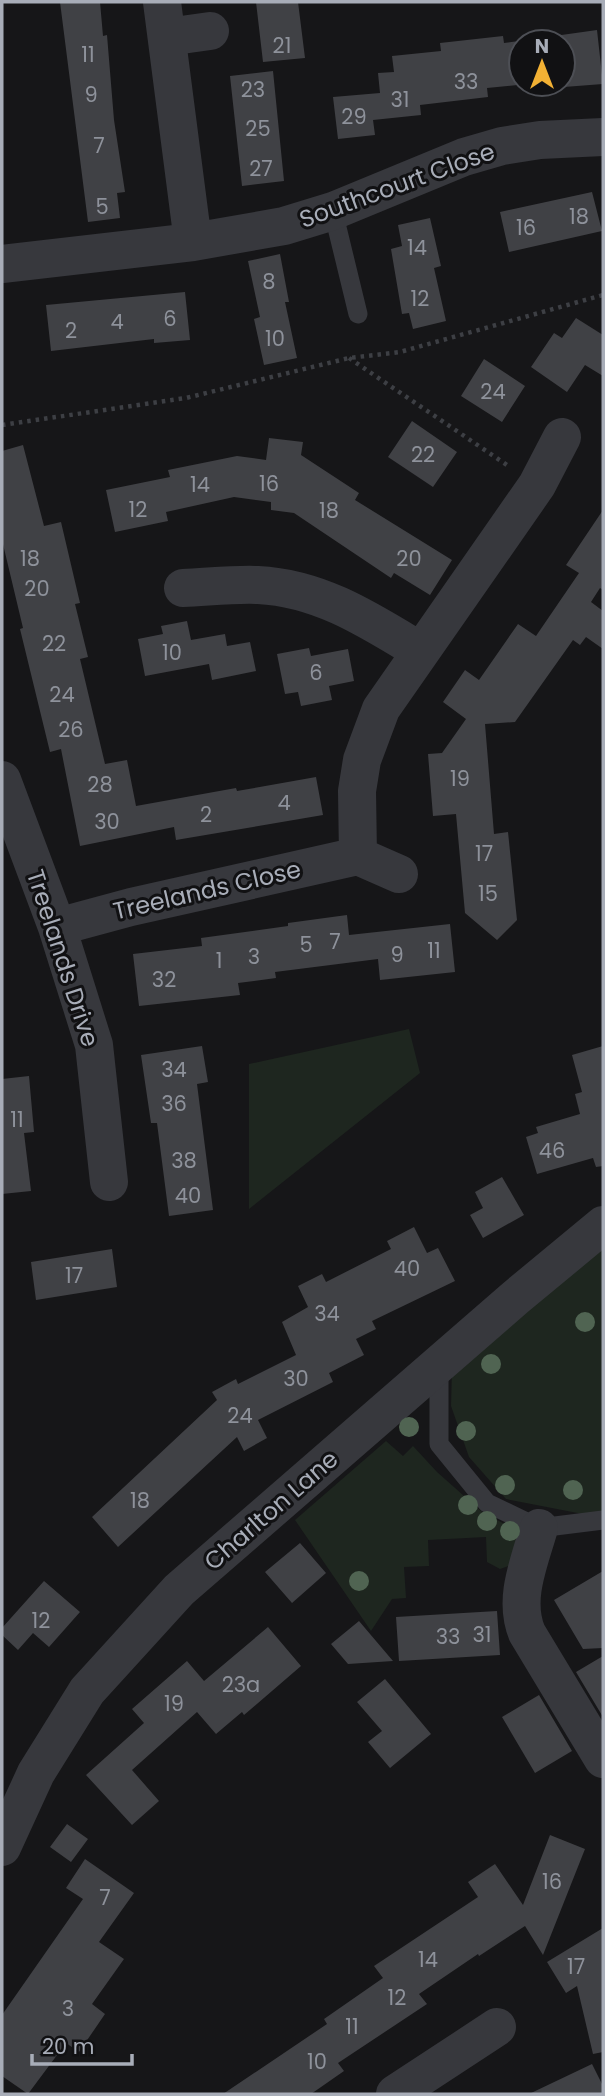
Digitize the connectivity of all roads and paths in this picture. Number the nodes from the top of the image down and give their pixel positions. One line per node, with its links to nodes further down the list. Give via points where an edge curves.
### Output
1 (164, 20): 2 (street); 5 (street)
2 (210, 32)
3 (603, 137): 4 (street, Southcourt Close, via 502,146)
4 (333, 211): 5 (street, Southcourt Close, via 284,226); 8 (lane)
5 (193, 242): 6 (street, Southcourt Close)
6 (2, 264)
7 (603, 295): 9 (path, via 400,352)
8 (358, 314)
9 (349, 358): 10 (path, via 186,398); 12 (path)
10 (2, 425)
11 (562, 438): 12 (street)
12 (537, 485): 14 (street)
13 (183, 588): 14 (street, via 258,585 313,595 360,614)
14 (421, 651): 16 (street, via 381,709 366,747 357,791)
15 (2, 780): 18 (street, Treelands Drive)
16 (358, 856): 17 (street); 18 (street, Treelands Close)
17 (399, 874)
18 (57, 926): 19 (street, Treelands Drive, via 94,1045)
19 (109, 1182)
20 (603, 1225): 21 (street, Charlton Lane)
21 (439, 1366): 23 (lane, via 439,1444 486,1503); 25 (street, Charlton Lane, via 179,1590 88,1691 36,1773)
22 (603, 1520): 23 (lane)
23 (539, 1528): 24 (street, via 523,1586 522,1622)
24 (603, 1759)
25 (2, 1847)
26 (497, 2027): 27 (street)
27 (395, 2094)

